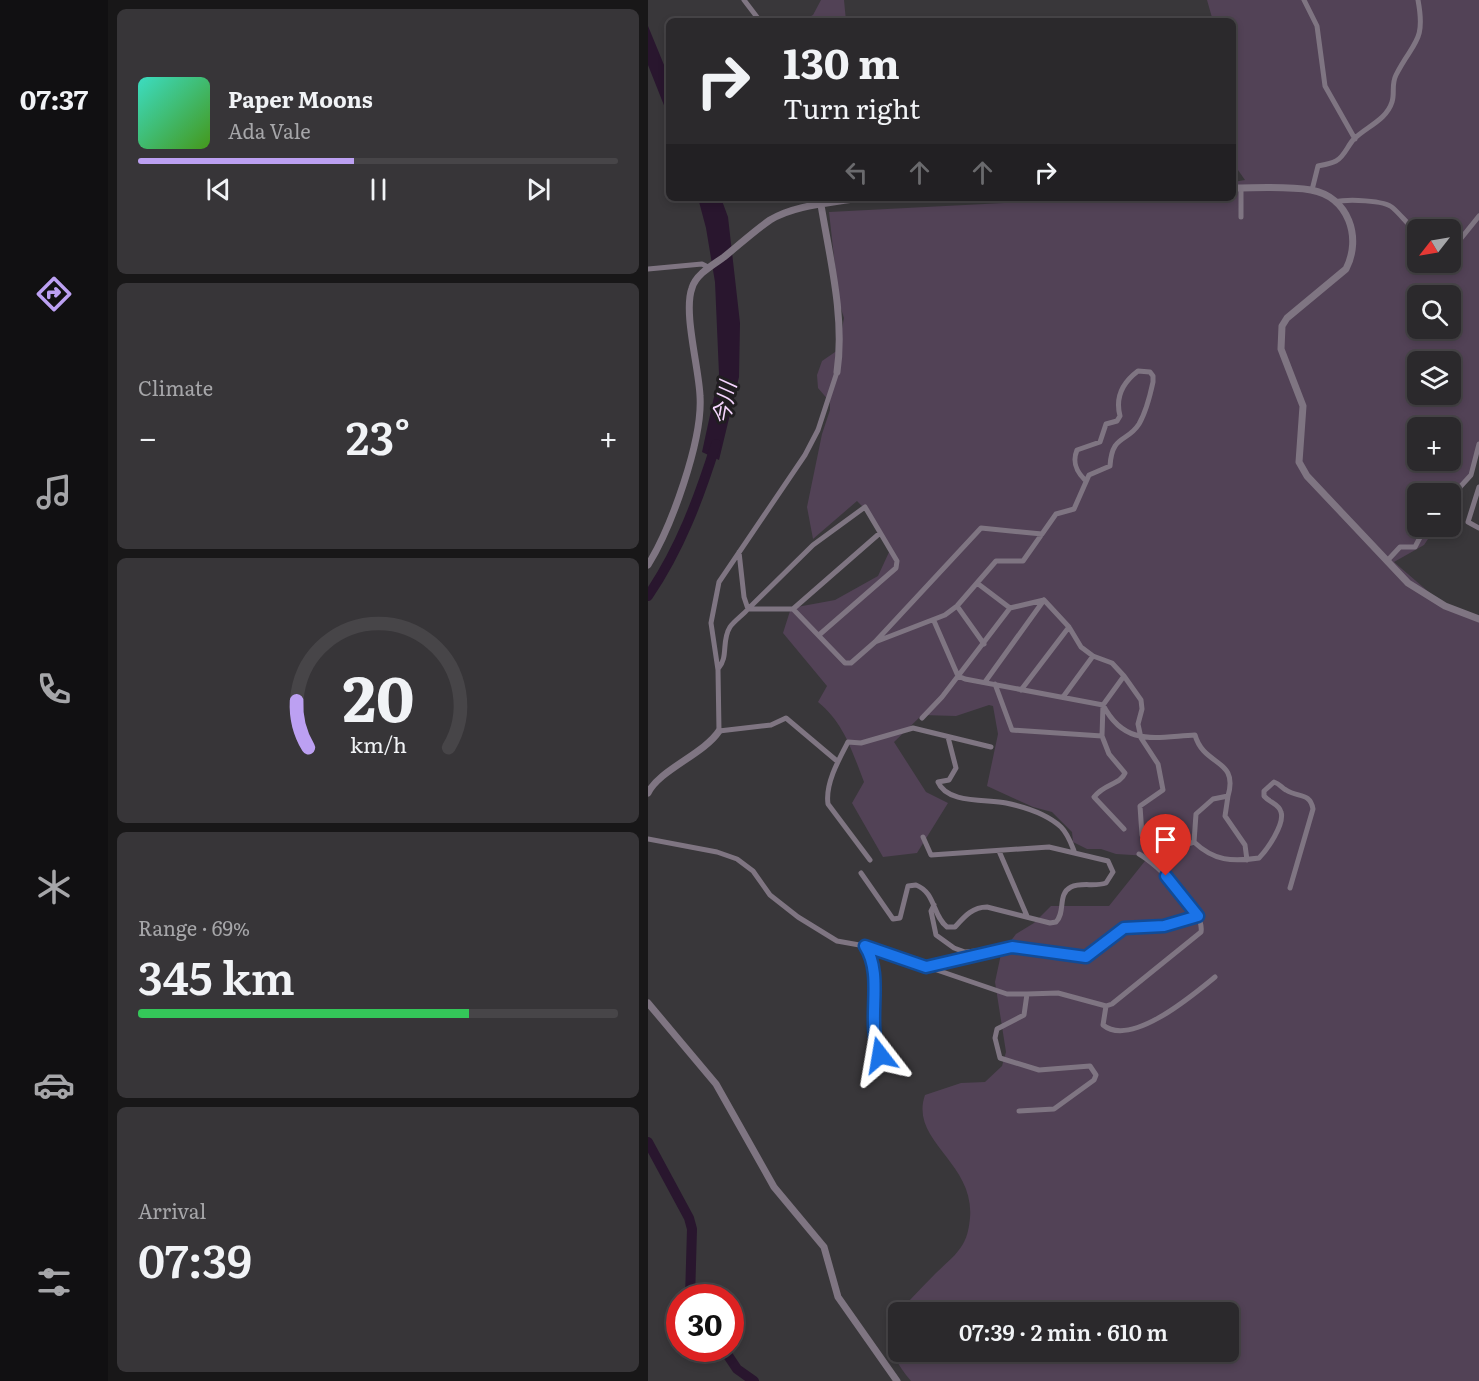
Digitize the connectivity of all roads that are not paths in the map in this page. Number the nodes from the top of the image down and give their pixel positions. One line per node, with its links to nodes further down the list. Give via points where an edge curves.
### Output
1 (744, 0): 4 (street)
2 (1304, 0): 5 (street, via 1317,26 1325,86)
3 (1418, 0): 5 (street, via 1422,20 1419,39 1395,76 1393,100 1379,120)
4 (758, 18)
5 (1354, 139): 7 (street, via 1342,156 1318,166)
6 (1237, 188): 7 (street); 11 (street)
7 (1312, 190): 9 (street)
8 (821, 202): 15 (street, via 772,219); 16 (street, via 839,325)
9 (1335, 202): 12 (street, via 1376,202 1393,207); 26 (street, via 1349,217 1354,235 1351,259 1335,280 1287,318 1282,326 1281,349 1303,406 1299,462 1337,511)
10 (1479, 216): 13 (street)
11 (1241, 217)
12 (1407, 225)
13 (1461, 238)
14 (648, 268): 15 (street, via 702,264)
15 (710, 268): 27 (street, via 696,280 690,295 701,399 698,425 681,490)
16 (837, 372): 25 (street, via 805,455)
17 (1479, 444): 19 (street, via 1471,475)
18 (1085, 480): 18 (street, via 1110,466 1118,440 1138,426 1153,382 1150,372 1138,371 1126,382 1117,403 1120,416 1117,422 1106,424 1100,442 1077,450 1077,472); 23 (street, via 1074,509 1056,514)
19 (1461, 486)
20 (1479, 487): 21 (street, via 1468,522)
21 (1479, 528)
22 (880, 533): 32 (street, via 865,507 813,545); 33 (street); 37 (street, via 897,561 896,568)
23 (1041, 534): 28 (street, via 1023,561 996,561); 38 (street, via 981,528)
24 (1420, 537): 26 (street, via 1415,548 1400,547)
25 (739, 552): 32 (street); 41 (street, via 719,582 711,623)
26 (1387, 561): 34 (street, via 1418,590)
27 (648, 565)
28 (977, 583): 30 (street); 31 (street)
29 (1044, 600): 31 (street); 36 (street); 44 (street)
30 (957, 606): 35 (street); 39 (street)
31 (1010, 608): 39 (street)
32 (748, 609): 33 (street); 41 (street, via 730,628 724,662)
33 (793, 609): 37 (street)
34 (1479, 619)
35 (934, 621): 38 (street); 42 (street)
36 (1069, 627): 40 (street, via 1081,647); 46 (street)
37 (819, 635): 38 (street, via 845,663 857,659)
38 (875, 642)
39 (984, 644): 42 (street)
40 (1093, 656): 43 (street, via 1112,663); 47 (street)
41 (718, 670): 50 (street)
42 (958, 676): 44 (street); 49 (street)
43 (1124, 676): 48 (street); 53 (street, via 1141,700 1137,724)
44 (985, 682): 45 (street)
45 (994, 684): 46 (street); 51 (street, via 1012,730)
46 (1021, 690): 47 (street)
47 (1063, 697): 48 (street)
48 (1103, 705): 51 (street); 53 (street, via 1120,728)
49 (922, 718)
50 (720, 731): 55 (street, via 771,725 786,718); 56 (street)
51 (1102, 736): 58 (street, via 1109,754 1125,773 1123,779 1102,787 1094,797)
52 (948, 737): 54 (street); 55 (street, via 913,728 861,743 848,742); 63 (street, via 956,768 949,780 938,782 943,789 958,796 1005,802 1035,811 1060,826)
53 (1141, 738): 57 (street, via 1196,735 1208,758 1230,773); 61 (street, via 1158,764 1163,790 1140,806 1142,835 1169,850)
54 (991, 747)
55 (837, 761): 65 (street, via 828,804)
56 (648, 793)
57 (1228, 796): 61 (street, via 1213,800 1196,814); 66 (street, via 1225,816 1245,845)
58 (1124, 830)
59 (923, 837): 62 (street, via 931,855)
60 (648, 839): 72 (street, via 737,859 753,871 770,895 798,917 837,941)
61 (1194, 842): 66 (street, via 1204,852 1222,860)
62 (999, 851): 63 (street, via 1049,847); 70 (street)
63 (1074, 851): 70 (street, via 1108,861 1113,872 1110,879 1100,885 1068,888 1056,922)
64 (1139, 854): 71 (street, via 1166,876)
65 (870, 860)
66 (1247, 860): 68 (street, via 1264,854 1281,820 1277,805 1264,796 1267,785 1274,782 1288,792 1307,796 1313,809)
67 (861, 873): 69 (street, via 893,920 900,918 910,885 926,889)
68 (1290, 888)
69 (934, 905): 70 (street, via 941,922 948,927 955,927 979,907); 73 (street, via 931,911 936,935 954,948)
70 (1027, 916)
71 (1198, 916): 73 (street, via 1164,926 1124,928 1086,957 1021,947); 78 (street, via 1201,932)
72 (865, 946): 74 (street); 79 (street, via 872,961 875,1044 880,1055)
73 (979, 953): 74 (street, via 976,958)
74 (926, 967): 76 (street, via 1007,994)
75 (1215, 977): 78 (street, via 1158,1019 1120,1031 1110,1031 1103,1024)
76 (1027, 994): 78 (street, via 1058,993); 80 (street, via 1024,1015 997,1029 1000,1058 1039,1070 1090,1066 1096,1075 1054,1109)
77 (648, 1003): 81 (street, via 716,1084 774,1187 824,1248 838,1297)
78 (1106, 1006)
79 (900, 1073)
80 (1019, 1111)
81 (897, 1381)

